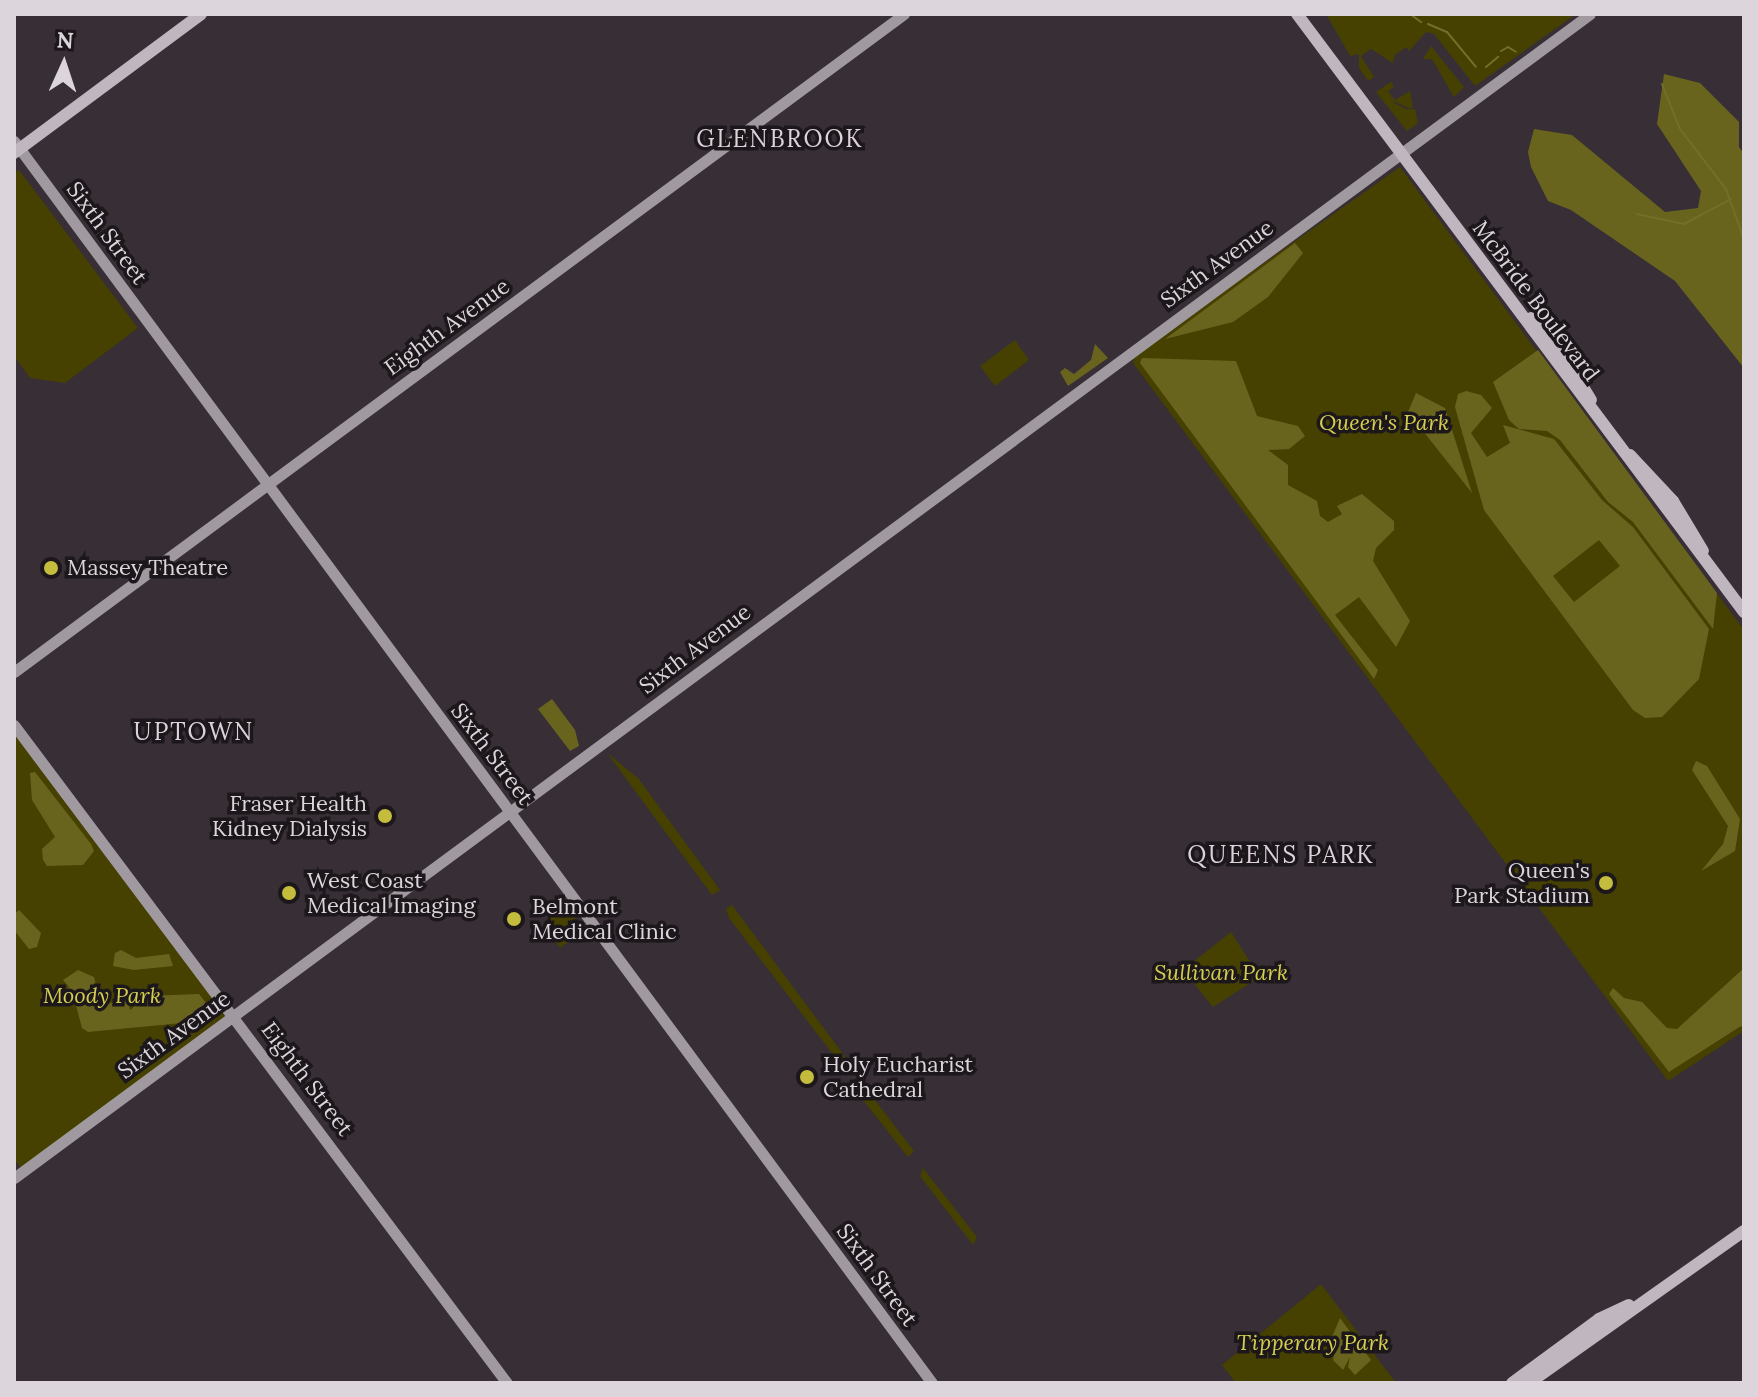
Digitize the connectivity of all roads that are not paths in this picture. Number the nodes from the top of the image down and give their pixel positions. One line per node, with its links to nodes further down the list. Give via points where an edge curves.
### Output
1 (201, 14): 5 (main road)
2 (904, 14): 7 (street, Eighth Avenue)
3 (1297, 14): 6 (main road, McBride Boulevard)
4 (1590, 14): 6 (street, Sixth Avenue)
5 (16, 148): 7 (street, Sixth Street)
6 (1402, 154): 8 (main road, McBride Boulevard, via 1617,445 1673,501 1697,534 1709,565); 11 (street, Sixth Avenue)
7 (268, 484): 9 (street, Eighth Avenue); 11 (street, Sixth Street)
8 (1744, 612)
9 (14, 672)
10 (14, 725): 12 (street, Eighth Street)
11 (510, 811): 12 (street, Sixth Avenue); 17 (street, Sixth Street)
12 (235, 1015): 13 (street, Sixth Avenue); 16 (street, Eighth Street)
13 (14, 1178)
14 (1744, 1231): 15 (main road)
15 (1657, 1293): 18 (main road, via 1609,1313); 19 (main road)
16 (507, 1383)
17 (932, 1383)
18 (1512, 1383)
19 (1529, 1383)

